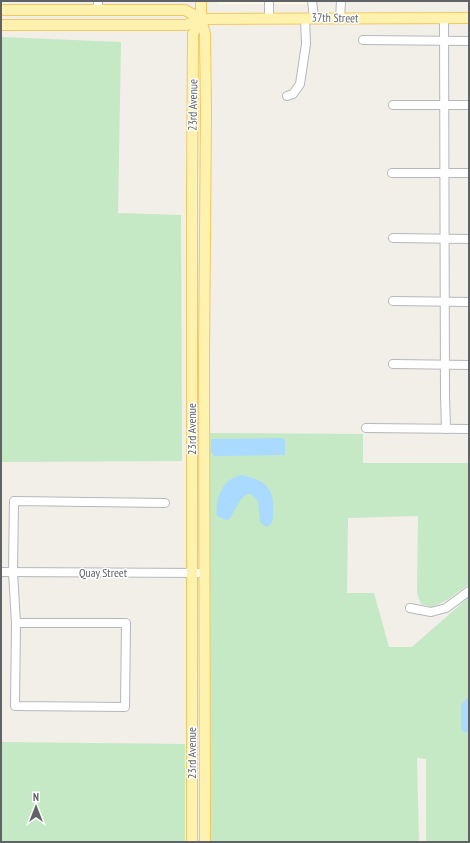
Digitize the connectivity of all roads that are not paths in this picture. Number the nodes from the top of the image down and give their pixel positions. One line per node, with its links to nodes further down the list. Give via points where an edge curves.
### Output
1 (201, 1): 11 (main road, 23rd Avenue)
2 (269, 1): 7 (street)
3 (312, 1): 8 (street)
4 (341, 1): 12 (street)
5 (98, 5): 6 (main road, 37th Street); 11 (main road, 37th Street, via 186,10)
6 (1, 10)
7 (269, 18): 8 (main road, 37th Street); 11 (main road, 37th Street)
8 (310, 18): 12 (main road, 37th Street); 17 (street, via 300,84 293,94)
9 (444, 18): 10 (main road, 37th Street); 12 (main road, 37th Street); 15 (street)
10 (469, 18)
11 (201, 19): 13 (main road, 37th Street, via 186,25); 39 (main road, 23rd Avenue, via 193,34); 40 (main road, 23rd Avenue, via 205,34)
12 (340, 19)
13 (1, 25)
14 (363, 40): 15 (street)
15 (444, 40): 16 (street); 20 (street)
16 (469, 41)
17 (287, 96)
18 (393, 105): 20 (street)
19 (469, 105): 20 (street)
20 (444, 106): 22 (street)
21 (392, 173): 22 (street)
22 (445, 173): 23 (street); 25 (street)
23 (469, 173)
24 (393, 238): 25 (street)
25 (444, 238): 26 (street); 28 (street)
26 (469, 239)
27 (393, 301): 28 (street)
28 (445, 302): 29 (street); 31 (street)
29 (469, 302)
30 (393, 364): 31 (street)
31 (445, 365): 32 (street); 34 (street)
32 (469, 365)
33 (366, 428): 34 (street)
34 (446, 429): 35 (street)
35 (469, 429)
36 (164, 503): 38 (street, via 14,501)
37 (1, 572): 38 (street, Quay Street)
38 (13, 572): 39 (street, Quay Street); 43 (street)
39 (192, 573): 40 (street, Quay Street); 44 (main road, 23rd Avenue)
40 (205, 573): 45 (main road, 23rd Avenue)
41 (469, 591): 42 (street, via 446,608 431,612)
42 (410, 608)
43 (16, 622): 43 (street, via 126,623 125,708 16,706)
44 (192, 842)
45 (205, 842)

